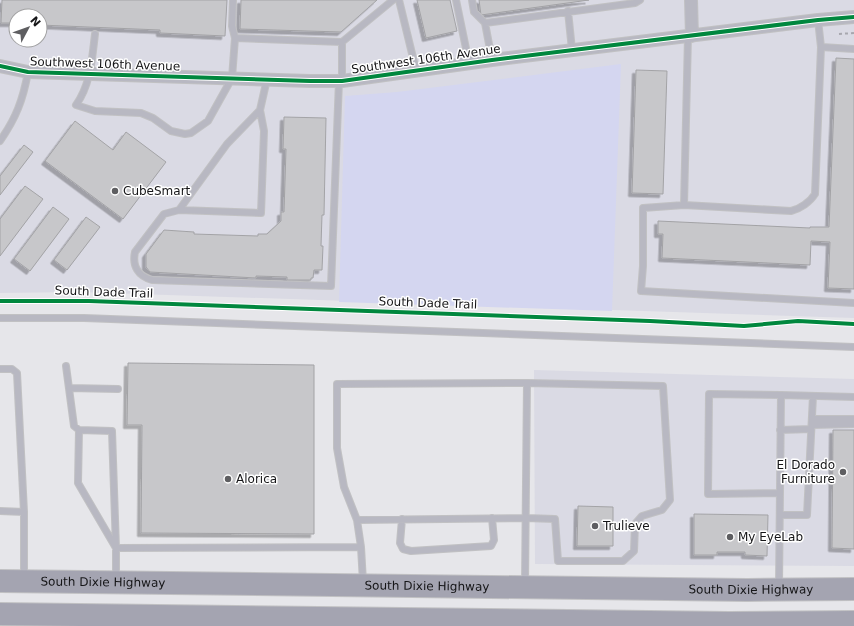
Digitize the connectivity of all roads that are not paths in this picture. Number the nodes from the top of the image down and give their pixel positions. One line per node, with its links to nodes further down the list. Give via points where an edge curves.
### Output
1 (233, 0): 14 (lane, via 232,26)
2 (393, 0): 15 (lane)
3 (399, 0): 22 (lane)
4 (456, 0): 20 (lane)
5 (472, 0): 11 (lane, via 474,12)
6 (640, 0): 8 (lane, via 635,3)
7 (690, 0): 13 (street)
8 (568, 11): 11 (lane); 18 (lane)
9 (854, 17): 10 (street, Southwest 106th Avenue)
10 (818, 20): 13 (street, Southwest 106th Avenue); 16 (lane)
11 (485, 24): 19 (lane)
12 (95, 34): 24 (lane)
13 (690, 36): 18 (street, Southwest 106th Avenue); 30 (lane)
14 (235, 38): 15 (lane); 25 (lane)
15 (342, 42): 27 (lane)
16 (821, 47): 17 (lane); 30 (lane, via 813,197 791,211)
17 (854, 49)
18 (572, 50): 19 (street, Southwest 106th Avenue)
19 (492, 60): 20 (street, Southwest 106th Avenue)
20 (469, 63): 22 (street, Southwest 106th Avenue)
21 (0, 66): 23 (street, Southwest 106th Avenue)
22 (416, 70): 27 (street, Southwest 106th Avenue)
23 (28, 72): 24 (street, Southwest 106th Avenue); 29 (lane, via 23,99)
24 (90, 73): 25 (street, Southwest 106th Avenue); 25 (lane, via 84,94 76,105 95,111 141,113 171,131 185,134 198,130 208,121)
25 (232, 78): 26 (street, Southwest 106th Avenue)
26 (267, 79): 27 (street, Southwest 106th Avenue); 28 (lane)
27 (340, 81): 31 (lane, via 331,286 145,278 135,266 135,252 164,214)
28 (260, 110): 31 (lane, via 227,144); 31 (lane, via 264,131 261,213)
29 (0, 141)
30 (684, 205): 32 (lane, via 643,208 641,291)
31 (179, 210)
32 (854, 303)
33 (0, 318): 34 (lane, via 77,318)
34 (854, 347)
35 (66, 366): 38 (lane)
36 (0, 369): 50 (lane, via 12,369 17,373)
37 (527, 383): 53 (lane); 53 (lane, via 664,386 670,500 662,510 642,516 635,524 634,551 623,561 558,561 555,519); 55 (lane, via 337,384 337,448 344,488)
38 (69, 388): 39 (lane); 46 (lane, via 74,426)
39 (118, 389)
40 (781, 396): 41 (lane); 47 (lane); 48 (lane, via 709,394 708,494)
41 (813, 396): 42 (lane); 45 (lane)
42 (854, 397)
43 (854, 419): 45 (lane)
44 (854, 424): 45 (lane)
45 (812, 425): 47 (lane); 51 (lane, via 807,515)
46 (79, 430): 57 (lane, via 78,483); 57 (lane, via 112,430)
47 (780, 430): 48 (lane)
48 (780, 494): 51 (lane)
49 (0, 512): 50 (lane)
50 (24, 512): 59 (lane)
51 (780, 515): 64 (lane)
52 (492, 518): 53 (lane); 54 (lane); 54 (lane, via 494,540 491,546 411,551 402,549 400,543)
53 (526, 518): 63 (lane)
54 (402, 519): 55 (lane)
55 (357, 520): 56 (lane)
56 (361, 547): 57 (lane); 62 (lane)
57 (116, 548): 60 (lane)
58 (0, 581): 59 (highway, South Dixie Highway)
59 (24, 581): 60 (highway, South Dixie Highway); 67 (highway)
60 (116, 582): 61 (highway, South Dixie Highway)
61 (257, 583): 62 (highway, South Dixie Highway); 70 (highway)
62 (363, 585): 63 (highway, South Dixie Highway)
63 (525, 587): 64 (highway, South Dixie Highway); 71 (highway)
64 (779, 589): 65 (highway, South Dixie Highway)
65 (854, 589)
66 (0, 614): 67 (highway)
67 (22, 622): 70 (highway)
68 (422, 622): 70 (highway); 71 (highway)
69 (854, 622): 72 (highway)
70 (255, 623)
71 (523, 623): 72 (highway)
72 (796, 624)

